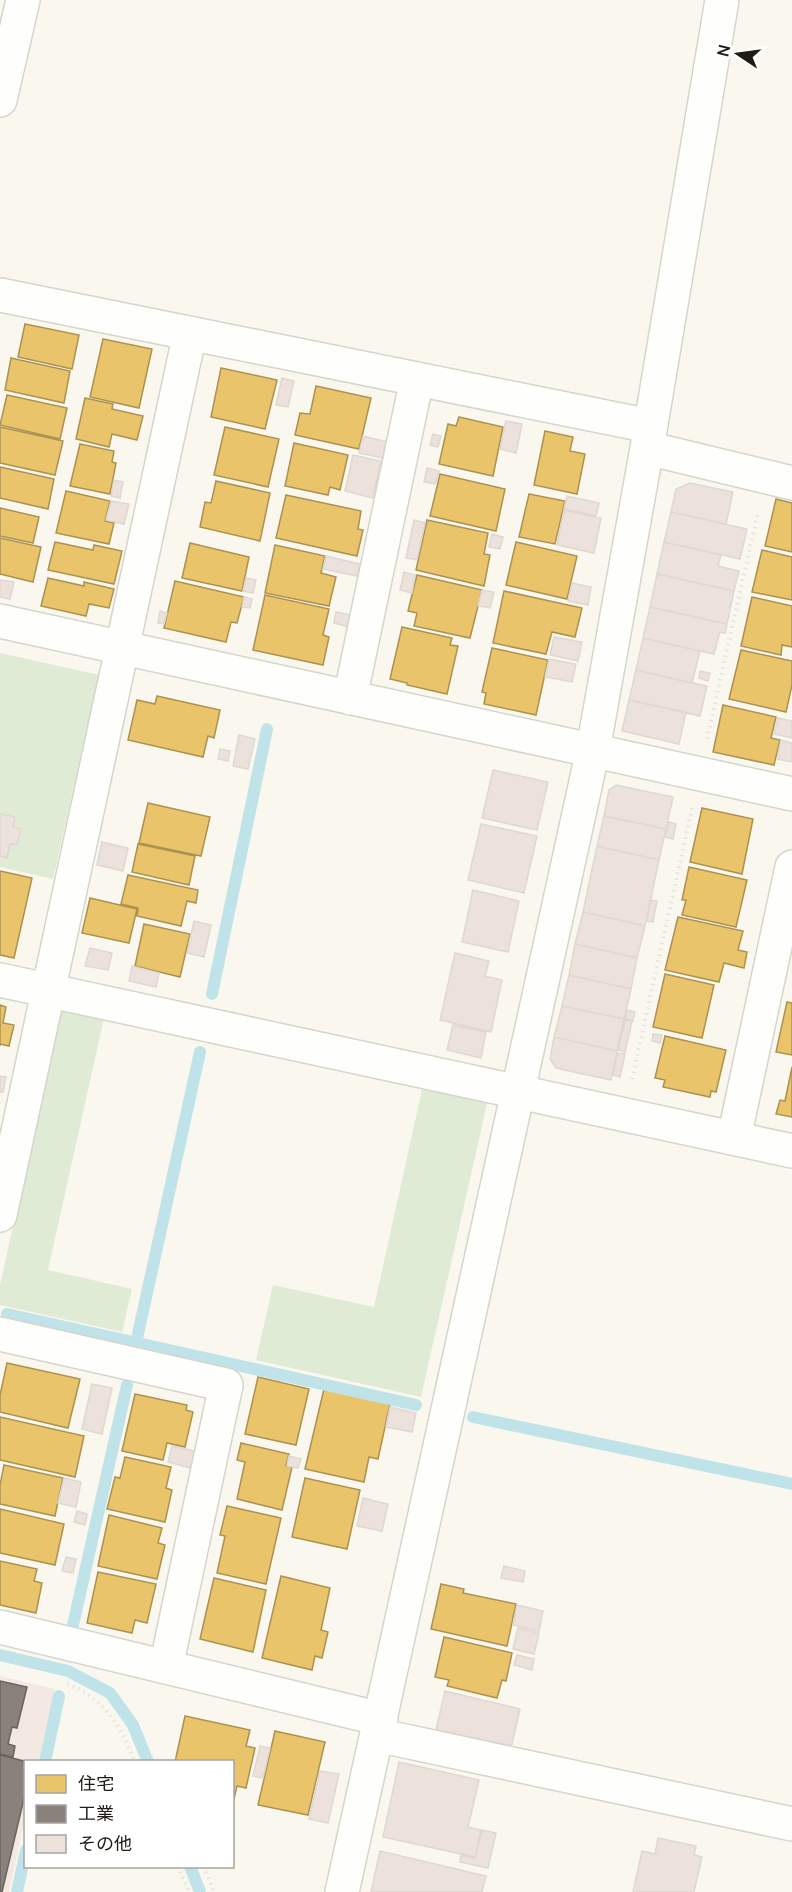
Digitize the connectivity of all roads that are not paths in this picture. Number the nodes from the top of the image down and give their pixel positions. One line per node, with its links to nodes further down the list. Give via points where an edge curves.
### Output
1 (23, 0): 3 (street)
2 (722, 0): 7 (street)
3 (0, 100)
4 (1, 300): 5 (street)
5 (190, 333): 6 (street); 10 (street)
6 (417, 379): 7 (street); 11 (street)
7 (648, 437): 8 (street); 12 (street)
8 (792, 483)
9 (0, 621): 10 (street)
10 (122, 648): 11 (street); 16 (street)
11 (350, 698): 12 (street)
12 (593, 750): 13 (street); 17 (street)
13 (792, 794)
14 (792, 867): 18 (street)
15 (0, 980): 16 (street)
16 (48, 991): 17 (street); 20 (street)
17 (517, 1092): 18 (street); 24 (street)
18 (734, 1138): 19 (street)
19 (792, 1151)
20 (0, 1215)
21 (0, 1334): 23 (street, via 226,1385)
22 (0, 1627): 23 (street)
23 (166, 1667): 24 (street)
24 (379, 1727): 25 (street); 26 (street)
25 (792, 1824)
26 (342, 1892)

